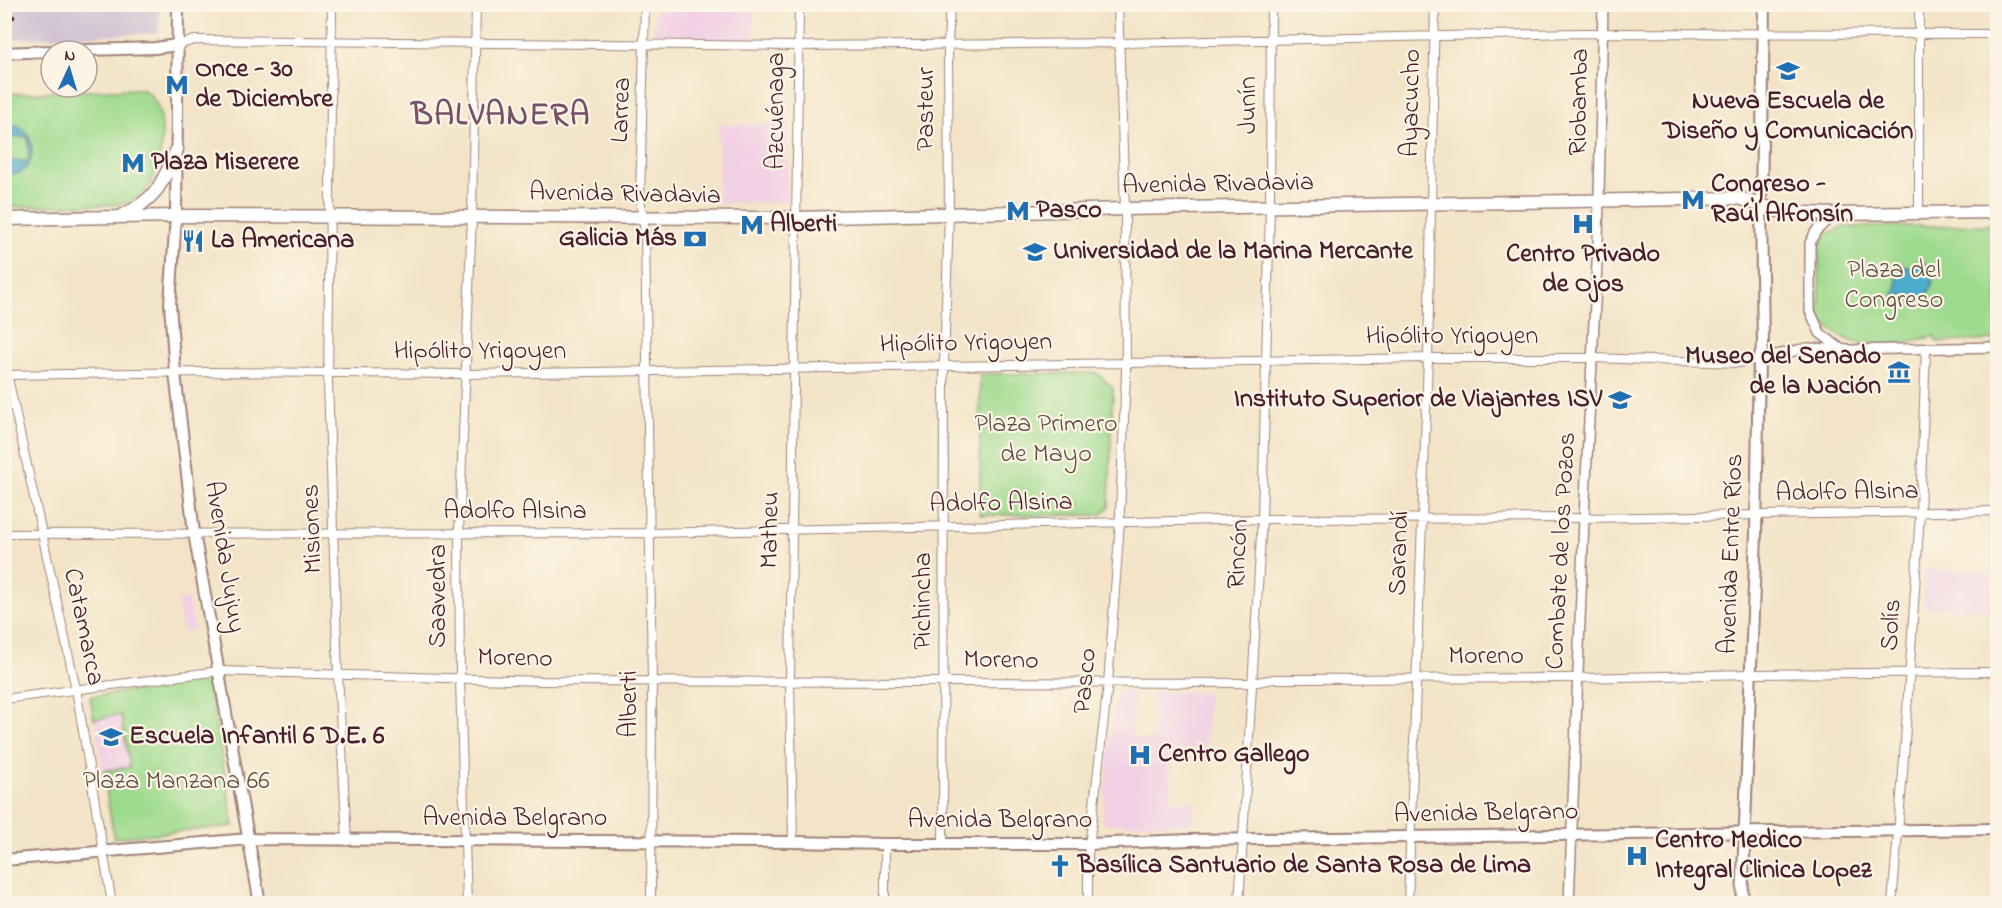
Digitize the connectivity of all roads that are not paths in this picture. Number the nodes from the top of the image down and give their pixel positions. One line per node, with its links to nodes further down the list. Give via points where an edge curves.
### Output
1 (178, 4): 23 (main road, Avenida Jujuy)
2 (332, 4): 19 (street, Misiones)
3 (476, 4): 20 (street, Saavedra)
4 (645, 4): 22 (street, Larrea)
5 (799, 4): 25 (street, Azcuénaga)
6 (950, 4): 24 (street, Pasteur)
7 (1118, 4): 21 (street, Pasco)
8 (1271, 4): 18 (street, Junín)
9 (1435, 4): 17 (street, Ayacucho)
10 (1603, 4): 13 (street, Riobamba)
11 (1764, 4): 14 (main road, Avenida Entre Ríos)
12 (1919, 4): 16 (street)
13 (1603, 33): 14 (street); 17 (street); 30 (street, Riobamba)
14 (1763, 34): 16 (street); 33 (main road, Avenida Entre Ríos)
15 (1998, 34): 16 (street)
16 (1918, 35): 36 (street)
17 (1434, 36): 18 (street); 31 (street, Ayacucho)
18 (1271, 40): 21 (street); 32 (street, Junín)
19 (331, 41): 20 (street); 23 (street, via 195,40); 40 (street, Misiones)
20 (476, 42): 22 (street); 41 (street, Saavedra)
21 (1120, 43): 24 (street); 34 (street, Pasco)
22 (645, 44): 25 (street); 43 (street, Larrea, via 640,199)
23 (177, 45): 26 (main road); 29 (main road, Avenida Jujuy)
24 (948, 45): 25 (street); 37 (street, Pasteur)
25 (798, 46): 44 (street, Azcuénaga)
26 (99, 50)
27 (39, 52): 28 (main road)
28 (4, 53)
29 (177, 148): 39 (main road, Avenida Jujuy); 42 (main road, via 152,196)
30 (1599, 200): 31 (main road, Avenida Rivadavia); 33 (main road, Avenida Rivadavia, via 1739,198); 50 (street, Combate de los Pozos)
31 (1431, 203): 32 (main road, Avenida Rivadavia); 49 (street, Sarandí)
32 (1270, 206): 34 (main road, Avenida Rivadavia); 53 (street, Rincón)
33 (1761, 206): 38 (main road, Avenida Rivadavia, via 1782,212); 51 (main road, Avenida Entre Ríos, via 1763,345)
34 (1125, 209): 37 (main road, Avenida Rivadavia); 54 (street, Pasco)
35 (1998, 212): 36 (main road, Avenida Rivadavia)
36 (1919, 213): 38 (main road, Avenida Rivadavia)
37 (949, 214): 44 (main road, Avenida Rivadavia); 55 (street, Pichincha)
38 (1834, 214): 48 (street, via 1816,231 1810,243 1810,311 1820,333)
39 (176, 216): 40 (main road, Avenida Rivadavia); 42 (main road, Avenida Rivadavia); 59 (main road, Avenida Jujuy, via 170,304)
40 (329, 216): 41 (main road, Avenida Rivadavia); 57 (street, Misiones)
41 (472, 216): 43 (main road, Avenida Rivadavia); 60 (street, Saavedra)
42 (119, 217): 45 (main road, Avenida Rivadavia)
43 (643, 217): 44 (main road, Avenida Rivadavia); 58 (street, Alberti)
44 (796, 218): 56 (street, Matheu)
45 (4, 219)
46 (1998, 347): 47 (street, Hipólito Yrigoyen)
47 (1926, 348): 48 (street, Hipólito Yrigoyen); 63 (street, Solís)
48 (1842, 350): 51 (street, Hipólito Yrigoyen, via 1807,348)
49 (1428, 358): 50 (street, Hipólito Yrigoyen); 53 (street, Hipólito Yrigoyen); 67 (street, Sarandí)
50 (1593, 358): 51 (street, Hipólito Yrigoyen, via 1738,363); 65 (street, Combate de los Pozos)
51 (1759, 359): 64 (main road, Avenida Entre Ríos)
52 (4, 360): 61 (street, Catamarca)
53 (1266, 360): 54 (street, Hipólito Yrigoyen); 66 (street, Rincón)
54 (1125, 362): 55 (street, Hipólito Yrigoyen); 68 (street, Pasco)
55 (944, 365): 56 (street, Hipólito Yrigoyen); 69 (street, Pichincha)
56 (794, 368): 58 (street, Hipólito Yrigoyen); 70 (street, Matheu)
57 (328, 372): 59 (street, Hipólito Yrigoyen); 60 (street, Hipólito Yrigoyen); 72 (street, Misiones)
58 (648, 372): 60 (street, Hipólito Yrigoyen); 74 (street, Alberti)
59 (175, 373): 61 (street, Hipólito Yrigoyen); 71 (main road, Avenida Jujuy)
60 (467, 374): 73 (street, Saavedra)
61 (6, 375): 76 (street, Catamarca)
62 (1998, 511): 63 (street, Adolfo Alsina)
63 (1920, 513): 64 (street, Adolfo Alsina); 78 (street, Solís)
64 (1757, 515): 65 (street, Adolfo Alsina); 80 (main road, Avenida Entre Ríos)
65 (1584, 518): 67 (street, Adolfo Alsina); 83 (street, Combate de los Pozos)
66 (1262, 519): 67 (street, Adolfo Alsina); 68 (street, Adolfo Alsina); 88 (street, Rincón)
67 (1422, 519): 82 (street, Sarandí)
68 (1120, 523): 69 (street, Adolfo Alsina); 89 (street, Pasco)
69 (945, 526): 70 (street, Adolfo Alsina); 87 (street, Pichincha)
70 (792, 530): 74 (street, Adolfo Alsina); 86 (street, Matheu)
71 (194, 533): 72 (street, Adolfo Alsina); 76 (street, Adolfo Alsina); 77 (main road, Avenida Jujuy)
72 (335, 533): 73 (street, Adolfo Alsina); 81 (street, Misiones)
73 (459, 533): 74 (street, Adolfo Alsina); 84 (street, Saavedra)
74 (650, 533): 85 (street, Alberti)
75 (4, 534): 76 (street, Adolfo Alsina)
76 (42, 534): 90 (street, Catamarca)
77 (219, 671): 81 (street, Moreno); 90 (street, Moreno); 97 (main road, Avenida Jujuy)
78 (1910, 672): 79 (street, Moreno); 80 (street, Moreno); 93 (street, Solís)
79 (1998, 672)
80 (1750, 674): 83 (street, Moreno); 94 (main road, Avenida Entre Ríos)
81 (338, 675): 84 (street, Moreno); 99 (street, Misiones)
82 (1417, 677): 83 (street, Moreno); 88 (street, Moreno, via 1274,679); 96 (street, Sarandí)
83 (1578, 678): 95 (street, Combate de los Pozos)
84 (460, 680): 85 (street, Moreno); 101 (street, Saavedra)
85 (652, 680): 86 (street, Moreno); 100 (street, Alberti)
86 (790, 681): 87 (street, Moreno); 102 (street, Matheu)
87 (944, 681): 89 (street, Moreno); 104 (street, Pichincha)
88 (1252, 683): 89 (street, Moreno); 98 (street, Rincón)
89 (1108, 684): 105 (street, Pasco)
90 (76, 689): 91 (street, Moreno); 106 (street, Catamarca)
91 (4, 699)
92 (1998, 829): 93 (main road, Avenida Belgrano)
93 (1898, 830): 94 (main road, Avenida Belgrano); 118 (street, Solís)
94 (1744, 832): 95 (main road, Avenida Belgrano); 117 (main road, Avenida Entre Ríos)
95 (1572, 835): 96 (main road, Avenida Belgrano); 116 (street, Combate de los Pozos)
96 (1409, 837): 98 (main road, Avenida Belgrano); 115 (street, Sarandí)
97 (249, 839): 99 (main road, Avenida Belgrano); 106 (main road, Avenida Belgrano); 109 (main road, Avenida Jujuy)
98 (1242, 840): 105 (main road, Avenida Belgrano); 114 (street, Rincón)
99 (347, 841): 101 (main road, Avenida Belgrano)
100 (651, 841): 101 (main road, Avenida Belgrano); 102 (main road, Avenida Belgrano); 111 (street, Alberti)
101 (465, 842): 110 (street, Saavedra)
102 (793, 842): 103 (main road, Avenida Belgrano)
103 (885, 844): 104 (main road, Avenida Belgrano); 112 (street)
104 (944, 844): 105 (main road, Avenida Belgrano)
105 (1089, 844): 113 (street, Pasco)
106 (104, 851): 107 (main road, Avenida Belgrano); 108 (street, Catamarca)
107 (4, 860)
108 (112, 903)
109 (260, 903)
110 (467, 903)
111 (651, 903)
112 (885, 903)
113 (1088, 903)
114 (1239, 903)
115 (1408, 903)
116 (1569, 903)
117 (1742, 903)
118 (1892, 903)

